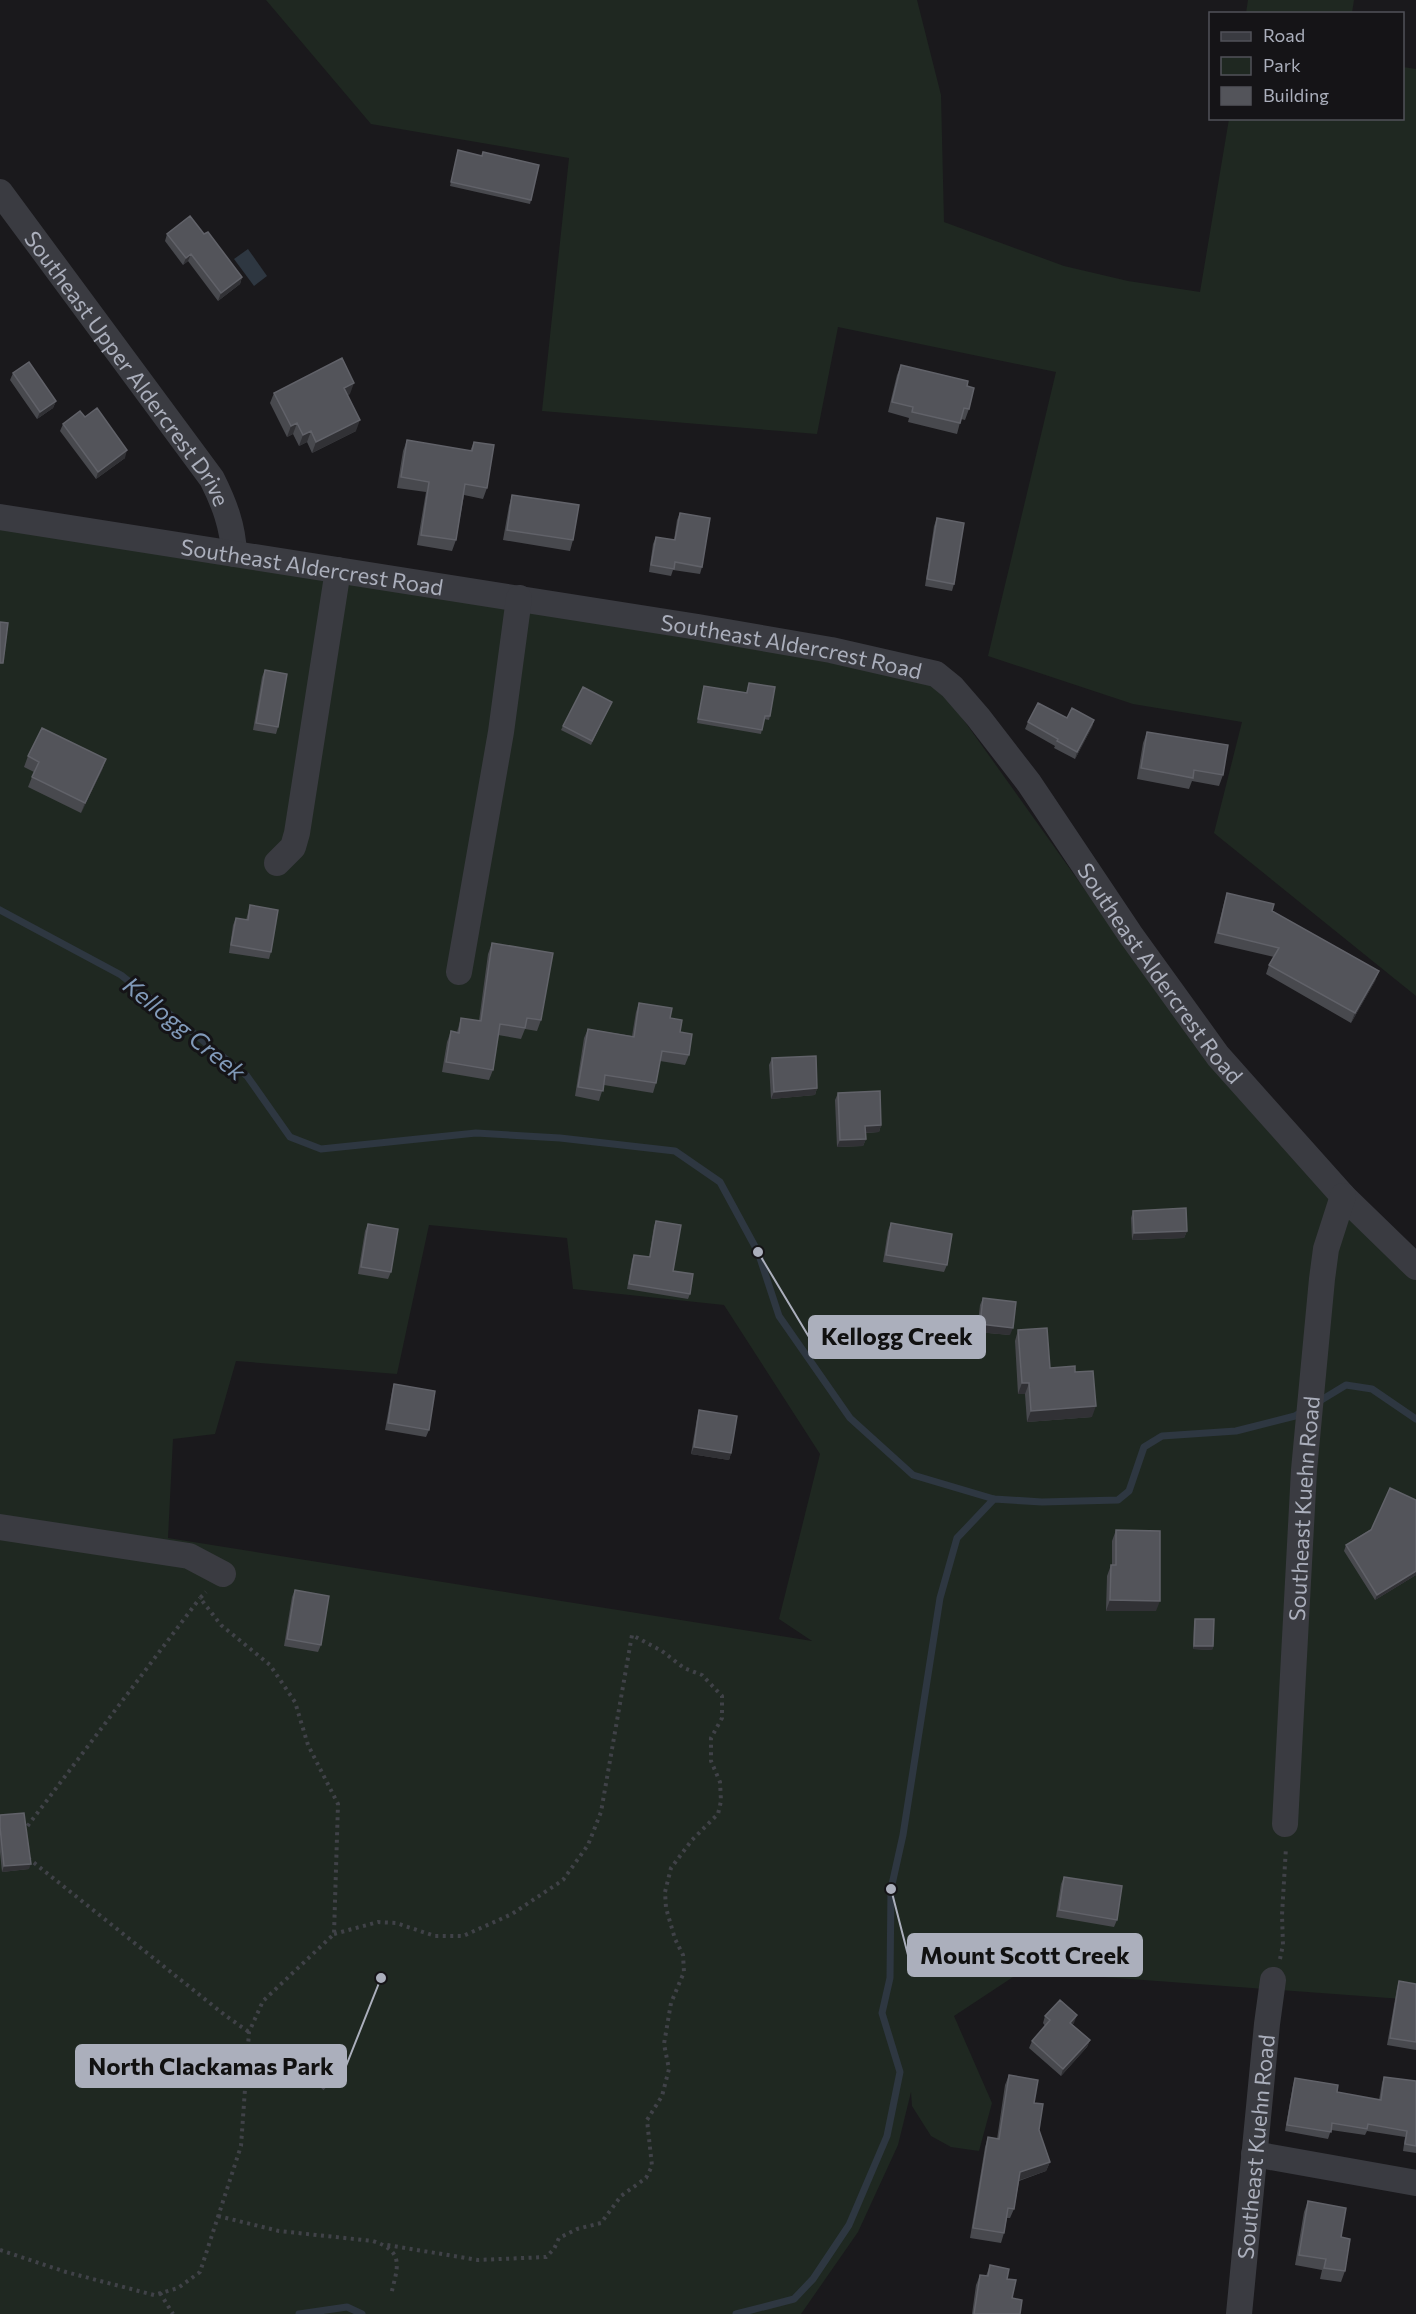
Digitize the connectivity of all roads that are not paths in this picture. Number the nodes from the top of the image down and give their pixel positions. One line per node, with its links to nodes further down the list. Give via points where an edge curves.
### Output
1 (0, 192): 3 (street, Southeast Upper Aldercrest Drive, via 212,479 228,515)
2 (0, 517): 3 (street, Southeast Aldercrest Road)
3 (234, 554): 4 (street, Southeast Aldercrest Road)
4 (338, 570): 5 (street, Southeast Aldercrest Road); 6 (street, via 297,832 293,847)
5 (519, 598): 7 (street, via 501,732); 8 (street, Southeast Aldercrest Road, via 831,650 936,674 978,717 1029,783 1218,1056)
6 (277, 863)
7 (459, 972)
8 (1343, 1196): 9 (street, Southeast Aldercrest Road); 12 (street, Southeast Kuehn Road, via 1326,1249 1314,1369)
9 (1416, 1267)
10 (0, 1527): 11 (street, via 189,1556)
11 (223, 1574)
12 (1285, 1824)
13 (1273, 1980): 14 (street, Southeast Kuehn Road)
14 (1254, 2154): 15 (street); 16 (street, Southeast Kuehn Road)
15 (1416, 2183)
16 (1239, 2314)

